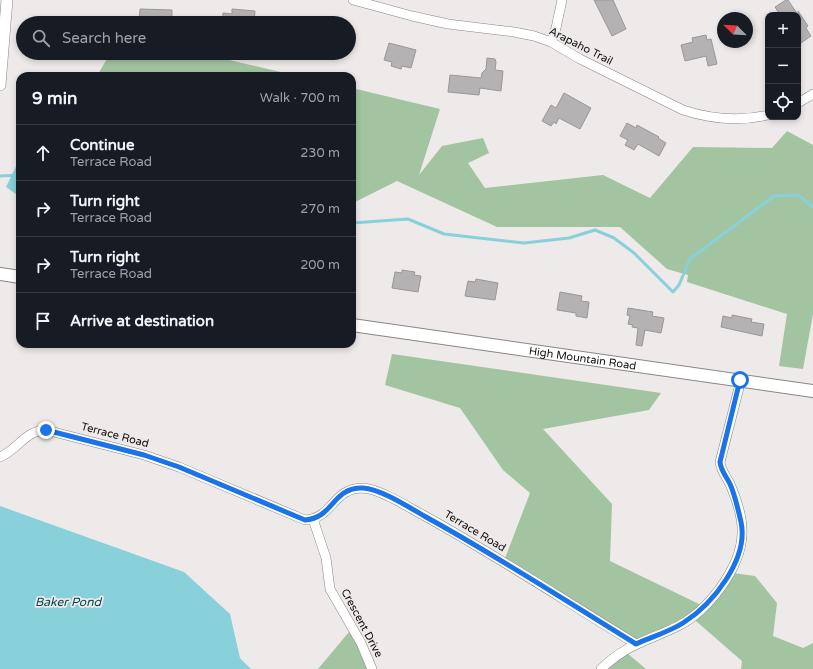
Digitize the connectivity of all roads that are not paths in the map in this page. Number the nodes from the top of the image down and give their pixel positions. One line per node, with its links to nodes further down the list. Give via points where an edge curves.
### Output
1 (7, 0): 5 (street)
2 (353, 0): 4 (street, Arapaho Trail, via 448,24 514,32)
3 (562, 0): 4 (street)
4 (551, 42): 8 (street, Arapaho Trail, via 587,63 684,110 699,115 732,119)
5 (0, 85)
6 (813, 94): 7 (street)
7 (801, 101)
8 (765, 115)
9 (0, 274): 10 (main road)
10 (16, 276)
11 (356, 326): 12 (main road, High Mountain Road)
12 (740, 380): 13 (main road, High Mountain Road); 16 (street, via 720,462 741,523 740,546 735,562 718,591 695,614 678,626)
13 (813, 390)
14 (0, 457): 15 (street, Terrace Road, via 15,448 31,433 46,430 144,455 179,467 297,518)
15 (313, 519): 16 (street, Terrace Road, via 326,512 346,491 355,488 374,490 455,533); 17 (street, Crescent Drive, via 326,558 330,589 361,642)
16 (636, 644): 18 (street, via 612,658)
17 (372, 669)
18 (601, 669)

